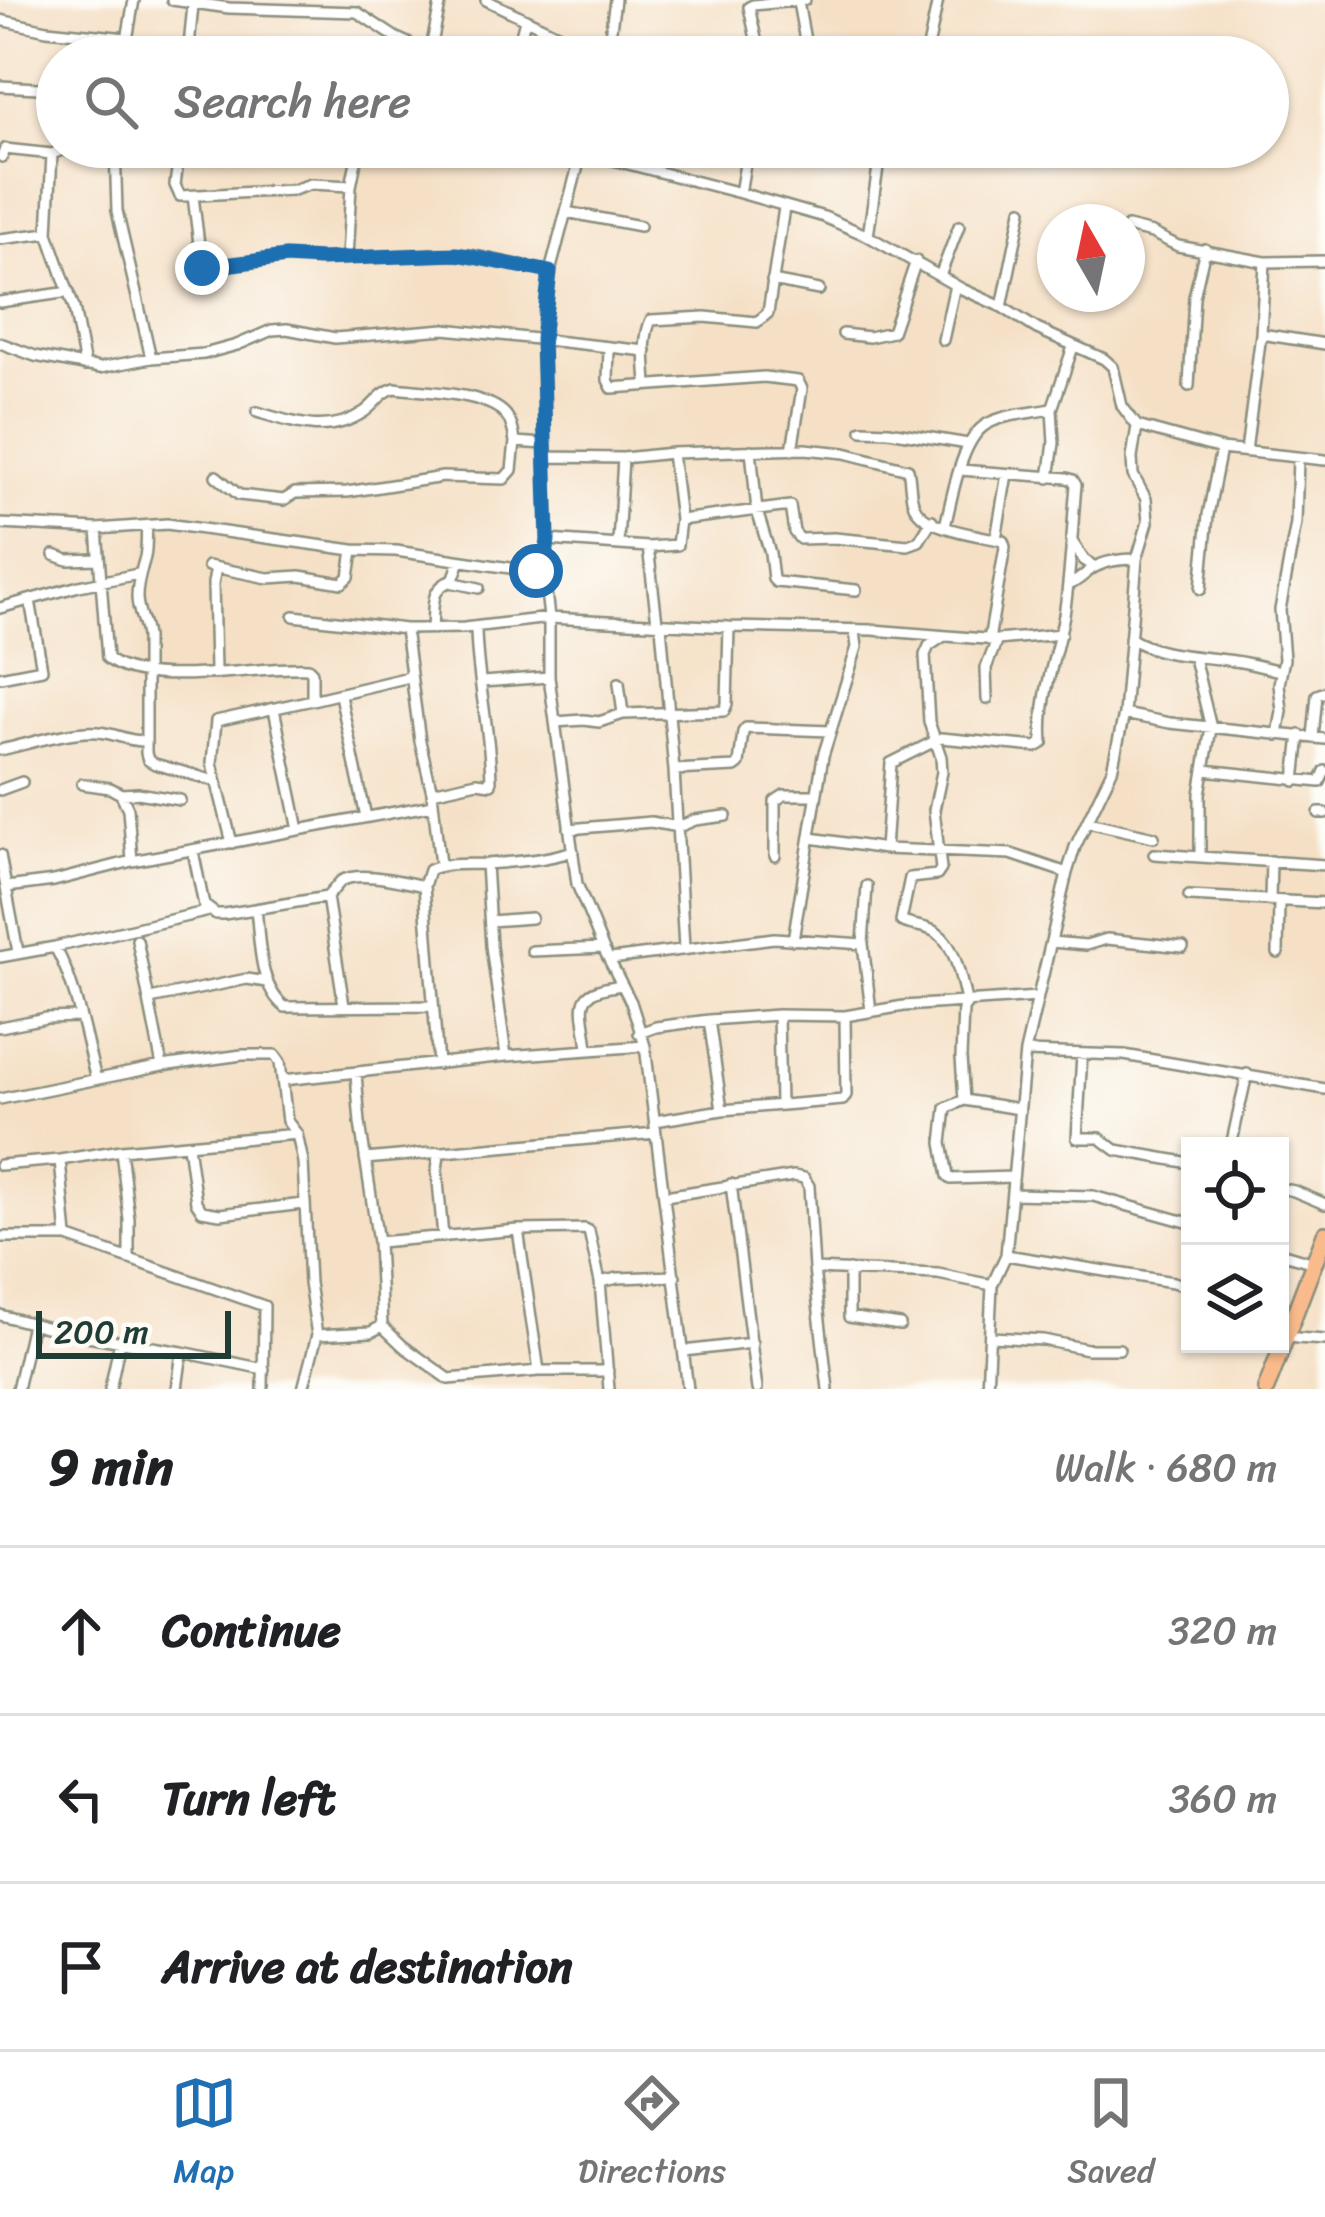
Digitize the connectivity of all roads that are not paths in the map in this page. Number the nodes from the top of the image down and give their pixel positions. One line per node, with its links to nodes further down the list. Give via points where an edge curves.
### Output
1 (134, 0): 13 (street)
2 (172, 0): 8 (street)
3 (441, 0): 16 (street)
4 (486, 0): 11 (street)
5 (615, 0): 19 (street)
6 (938, 0): 22 (street)
7 (801, 1): 20 (street, via 753,4); 21 (street)
8 (193, 5): 9 (street); 14 (street)
9 (358, 6): 15 (street)
10 (0, 20): 12 (street)
11 (525, 20): 17 (street); 18 (street)
12 (107, 36)
13 (127, 36)
14 (190, 36)
15 (394, 36)
16 (435, 36)
17 (521, 36)
18 (559, 36)
19 (610, 36)
20 (755, 36)
21 (805, 36)
22 (930, 36)
23 (0, 86): 24 (street)
24 (36, 88)
25 (36, 152): 26 (street, via 5,149)
26 (2, 157)
27 (52, 168): 44 (street)
28 (116, 168): 69 (street, via 117,211)
29 (178, 168): 37 (street, via 176,191)
30 (354, 168): 35 (street)
31 (578, 168): 40 (street)
32 (651, 168): 36 (street)
33 (744, 168): 36 (street)
34 (878, 168): 45 (street)
35 (351, 186): 37 (street); 48 (street)
36 (740, 193): 38 (street)
37 (193, 196): 48 (street, via 202,268)
38 (784, 208): 45 (street); 54 (street)
39 (1022, 210): 59 (street)
40 (566, 212): 41 (street); 52 (street)
41 (640, 226)
42 (958, 226): 53 (street)
43 (1145, 231): 47 (street)
44 (48, 233): 46 (street); 57 (street)
45 (868, 236): 49 (street)
46 (0, 239)
47 (1205, 249): 51 (street); 72 (street)
48 (347, 258): 52 (street, via 457,254)
49 (916, 261): 53 (street); 60 (street, via 892,332)
50 (1325, 261): 51 (street)
51 (1265, 262): 61 (street)
52 (550, 272): 62 (street)
53 (940, 276): 55 (street)
54 (772, 281): 56 (street); 68 (street, via 763,320 656,319 648,324)
55 (955, 285): 59 (street); 63 (street)
56 (819, 290)
57 (69, 292): 58 (street); 70 (street)
58 (0, 302)
59 (1002, 307): 66 (street)
60 (843, 334)
61 (1261, 334): 65 (street); 83 (street)
62 (542, 339): 67 (street); 69 (street, via 446,328 335,338 287,329 204,354); 78 (street)
63 (943, 340)
64 (0, 343): 70 (street)
65 (1325, 344)
66 (1072, 347): 73 (street); 75 (street, via 1113,368 1122,406)
67 (609, 348): 68 (street); 71 (street, via 610,387)
68 (646, 351): 71 (street)
69 (151, 358): 70 (street)
70 (86, 367)
71 (647, 385): 80 (street, via 798,381)
72 (1189, 386)
73 (1052, 409): 79 (street, via 986,424); 92 (street)
74 (257, 412): 77 (street, via 329,427 395,388 482,400 505,414)
75 (1138, 426): 81 (street); 108 (street, via 1133,475 1148,521)
76 (862, 430): 79 (street)
77 (515, 442): 78 (street); 91 (street, via 505,479 443,477 284,500 239,495)
78 (545, 444): 85 (street)
79 (968, 444): 89 (street)
80 (792, 449): 82 (street); 95 (street, via 908,469 912,502)
81 (1221, 449): 83 (street); 117 (street)
82 (751, 450): 84 (street); 93 (street)
83 (1246, 452): 87 (street)
84 (672, 454): 86 (street); 94 (street)
85 (546, 457): 86 (street); 101 (street)
86 (623, 458): 103 (street)
87 (1298, 458): 88 (street); 135 (street)
88 (1325, 460)
89 (960, 470): 90 (street); 97 (street)
90 (1006, 474): 92 (street); 100 (street)
91 (216, 476)
92 (1049, 478): 102 (street, via 1076,485)
93 (758, 511): 94 (street); 95 (street, via 790,506 800,539 908,545); 118 (street, via 776,582)
94 (680, 520): 104 (street, via 677,544)
95 (932, 520): 97 (street)
96 (147, 526): 99 (street); 105 (street); 112 (street)
97 (945, 526): 100 (street)
98 (2, 527): 99 (street)
99 (97, 529): 107 (street)
100 (996, 539): 132 (street, via 1005,547)
101 (548, 540): 103 (street); 111 (street)
102 (1071, 540): 110 (street); 115 (street)
103 (618, 544): 104 (street)
104 (648, 547): 123 (street)
105 (353, 550): 109 (street); 134 (street, via 342,583 212,567)
106 (54, 555): 107 (street)
107 (98, 559): 114 (street)
108 (1137, 559): 110 (street); 131 (street)
109 (460, 561): 111 (street); 113 (street)
110 (1095, 567): 115 (street)
111 (544, 573): 122 (street)
112 (138, 574): 114 (street); 136 (street)
113 (450, 582): 116 (street); 126 (street, via 436,590)
114 (100, 583): 119 (street); 136 (street, via 107,658)
115 (1069, 585): 129 (street)
116 (479, 588)
117 (1201, 589)
118 (856, 590)
119 (31, 600): 120 (street); 137 (street, via 42,669)
120 (0, 608)
121 (294, 616): 127 (street)
122 (549, 618): 123 (street); 124 (street); 138 (street)
123 (657, 622): 125 (street); 148 (street)
124 (476, 627): 126 (street); 140 (street)
125 (729, 627): 128 (street); 148 (street, via 727,709)
126 (432, 628): 127 (street)
127 (405, 629): 139 (street)
128 (855, 632): 130 (street); 152 (street)
129 (1060, 634): 132 (street); 155 (street, via 1043,743)
130 (942, 638): 132 (street); 155 (street, via 926,655)
131 (1130, 638): 133 (street); 149 (street)
132 (993, 640): 144 (street)
133 (1194, 658): 135 (street); 151 (street)
134 (215, 671): 136 (street); 145 (street, via 308,668)
135 (1281, 671): 153 (street)
136 (147, 672): 157 (street)
137 (0, 676)
138 (549, 676): 140 (street); 150 (street)
139 (409, 677): 143 (street); 162 (street)
140 (482, 682): 167 (street, via 491,784)
141 (619, 683): 147 (street)
142 (1325, 692): 154 (street, via 1317,695)
143 (340, 694): 145 (street); 174 (street)
144 (987, 699)
145 (311, 700): 146 (street)
146 (274, 709): 164 (street, via 216,721); 178 (street)
147 (623, 714): 148 (street); 150 (street)
148 (669, 714): 159 (street)
149 (1124, 714): 151 (street); 175 (street, via 1112,770)
150 (555, 722): 177 (street)
151 (1211, 728): 153 (street); 160 (street)
152 (830, 731): 159 (street, via 746,728 735,767); 170 (street)
153 (1278, 735): 154 (street)
154 (1306, 736): 156 (street); 165 (street)
155 (937, 739): 182 (street, via 891,763); 183 (street)
156 (1325, 739)
157 (146, 741): 158 (street, via 89,732); 164 (street, via 148,760)
158 (0, 750)
159 (674, 770): 176 (street)
160 (1204, 770): 165 (street); 189 (street)
161 (1325, 771): 165 (street, via 1320,782)
162 (429, 779): 167 (street); 171 (street)
163 (22, 782): 168 (street)
164 (215, 782): 181 (street)
165 (1295, 782)
166 (82, 784): 169 (street)
167 (449, 788): 171 (street)
168 (0, 790)
169 (122, 794): 172 (street); 190 (street)
170 (815, 795): 180 (street); 188 (street, via 775,801)
171 (432, 799): 174 (street); 193 (street)
172 (180, 800)
173 (726, 816): 176 (street)
174 (366, 817): 178 (street)
175 (1088, 822): 179 (street); 195 (street)
176 (678, 827): 177 (street); 214 (street)
177 (568, 829): 185 (street)
178 (298, 830): 181 (street)
179 (1154, 837)
180 (811, 838): 182 (street); 208 (street)
181 (232, 843): 184 (street)
182 (885, 849): 183 (street)
183 (939, 850): 195 (street, via 1011,854); 224 (street, via 940,872 910,878 901,922 944,940)
184 (193, 851): 190 (street); 204 (street)
185 (573, 851): 192 (street); 213 (street, via 577,884)
186 (1154, 854): 189 (street)
187 (0, 855): 198 (street)
188 (775, 856)
189 (1200, 856): 191 (street)
190 (131, 861): 198 (street)
191 (1271, 861): 194 (street); 201 (street)
192 (486, 864): 193 (street); 206 (street)
193 (440, 865): 196 (street)
194 (1325, 865)
195 (1066, 873): 209 (street)
196 (424, 886): 200 (street, via 358,877); 226 (street)
197 (867, 886): 210 (street)
198 (7, 887): 215 (street)
199 (1189, 896): 201 (street)
200 (328, 897): 203 (street); 225 (street)
201 (1275, 902): 202 (street); 217 (street)
202 (1325, 903)
203 (256, 909): 204 (street); 220 (street)
204 (209, 910): 211 (street)
205 (531, 918): 206 (street)
206 (490, 921): 238 (street)
207 (137, 940): 223 (street)
208 (794, 940): 210 (street); 214 (street)
209 (1051, 942): 212 (street); 222 (street)
210 (863, 944): 227 (street)
211 (55, 947): 215 (street); 230 (street)
212 (1183, 947)
213 (604, 948): 216 (street); 219 (street)
214 (684, 948): 219 (street)
215 (18, 952): 218 (street)
216 (532, 952)
217 (1278, 953)
218 (0, 957)
219 (611, 959): 221 (street)
220 (268, 982): 223 (street); 225 (street, via 285,1007)
221 (622, 985): 233 (street); 235 (street, via 597,988 584,1000)
222 (1038, 997): 224 (street); 236 (street)
223 (150, 999): 240 (street)
224 (967, 1004): 227 (street); 247 (street)
225 (344, 1005): 226 (street)
226 (433, 1006): 239 (street)
227 (871, 1011): 229 (street)
228 (778, 1015): 229 (street); 231 (street); 248 (street)
229 (845, 1016): 248 (street, via 843,1100)
230 (79, 1017): 232 (street); 243 (street)
231 (710, 1020): 233 (street); 250 (street)
232 (0, 1027)
233 (639, 1033): 234 (street)
234 (645, 1046): 235 (street); 251 (street)
235 (588, 1049): 238 (street)
236 (1025, 1052): 237 (street); 249 (street)
237 (1082, 1054): 242 (street); 260 (street, via 1077,1138)
238 (506, 1056): 239 (street)
239 (438, 1064): 241 (street)
240 (162, 1066): 243 (street); 244 (street, via 275,1054)
241 (356, 1074): 244 (street); 258 (street)
242 (1247, 1074): 245 (street); 254 (street)
243 (96, 1079): 246 (street)
244 (284, 1080): 253 (street, via 287,1121)
245 (1325, 1089)
246 (0, 1099)
247 (964, 1100): 249 (street); 262 (street, via 946,1108 948,1176)
248 (780, 1104): 250 (street)
249 (1019, 1109): 262 (street)
250 (722, 1110): 251 (street)
251 (655, 1121): 252 (street)
252 (656, 1133): 257 (street); 266 (street)
253 (297, 1134): 255 (street); 267 (street)
254 (1233, 1137)
255 (188, 1145): 256 (street); 267 (street, via 202,1211)
256 (121, 1150): 259 (street); 278 (street)
257 (440, 1154): 258 (street); 274 (street)
258 (365, 1159): 275 (street)
259 (60, 1160): 261 (street); 273 (street)
260 (1181, 1161)
261 (0, 1165)
262 (1013, 1177): 265 (street)
263 (731, 1184): 266 (street); 280 (street, via 804,1178); 296 (street)
264 (1289, 1190): 268 (street)
265 (1012, 1194): 269 (street, via 1093,1196); 277 (street)
266 (665, 1196): 282 (street)
267 (303, 1204): 291 (street)
268 (1325, 1204)
269 (1181, 1220)
270 (518, 1230): 274 (street); 283 (street, via 585,1228); 302 (street)
271 (1325, 1234): 279 (highway)
272 (0, 1237): 273 (street)
273 (68, 1237): 278 (street)
274 (443, 1237): 275 (street)
275 (378, 1242): 290 (street)
276 (1289, 1254): 279 (street)
277 (1006, 1255): 284 (street); 285 (street)
278 (128, 1257): 301 (street, via 264,1306)
279 (1319, 1261): 286 (highway); 293 (highway)
280 (814, 1269): 281 (street); 312 (street)
281 (849, 1270): 284 (street); 289 (street, via 849,1317)
282 (675, 1276): 283 (street); 298 (street)
283 (599, 1282): 303 (street)
284 (992, 1285): 292 (street)
285 (1181, 1285)
286 (1289, 1306)
287 (0, 1315): 288 (street)
288 (32, 1324): 295 (street); 304 (street)
289 (900, 1325)
290 (382, 1326): 291 (street); 302 (street, via 449,1378)
291 (317, 1335): 308 (street)
292 (992, 1336): 297 (street); 313 (street)
293 (1296, 1338): 294 (street); 315 (highway)
294 (1325, 1340)
295 (120, 1341): 299 (street); 305 (street)
296 (752, 1343): 298 (street); 311 (street)
297 (1119, 1349)
298 (684, 1351): 310 (street)
299 (182, 1352): 301 (street); 306 (street)
300 (1276, 1353): 314 (highway)
301 (264, 1370): 307 (street)
302 (539, 1371): 303 (street)
303 (608, 1371): 309 (street)
304 (17, 1389)
305 (110, 1389)
306 (177, 1389)
307 (263, 1389)
308 (303, 1389)
309 (610, 1389)
310 (688, 1389)
311 (758, 1389)
312 (828, 1389)
313 (987, 1389)
314 (1266, 1389)
315 (1276, 1389)

